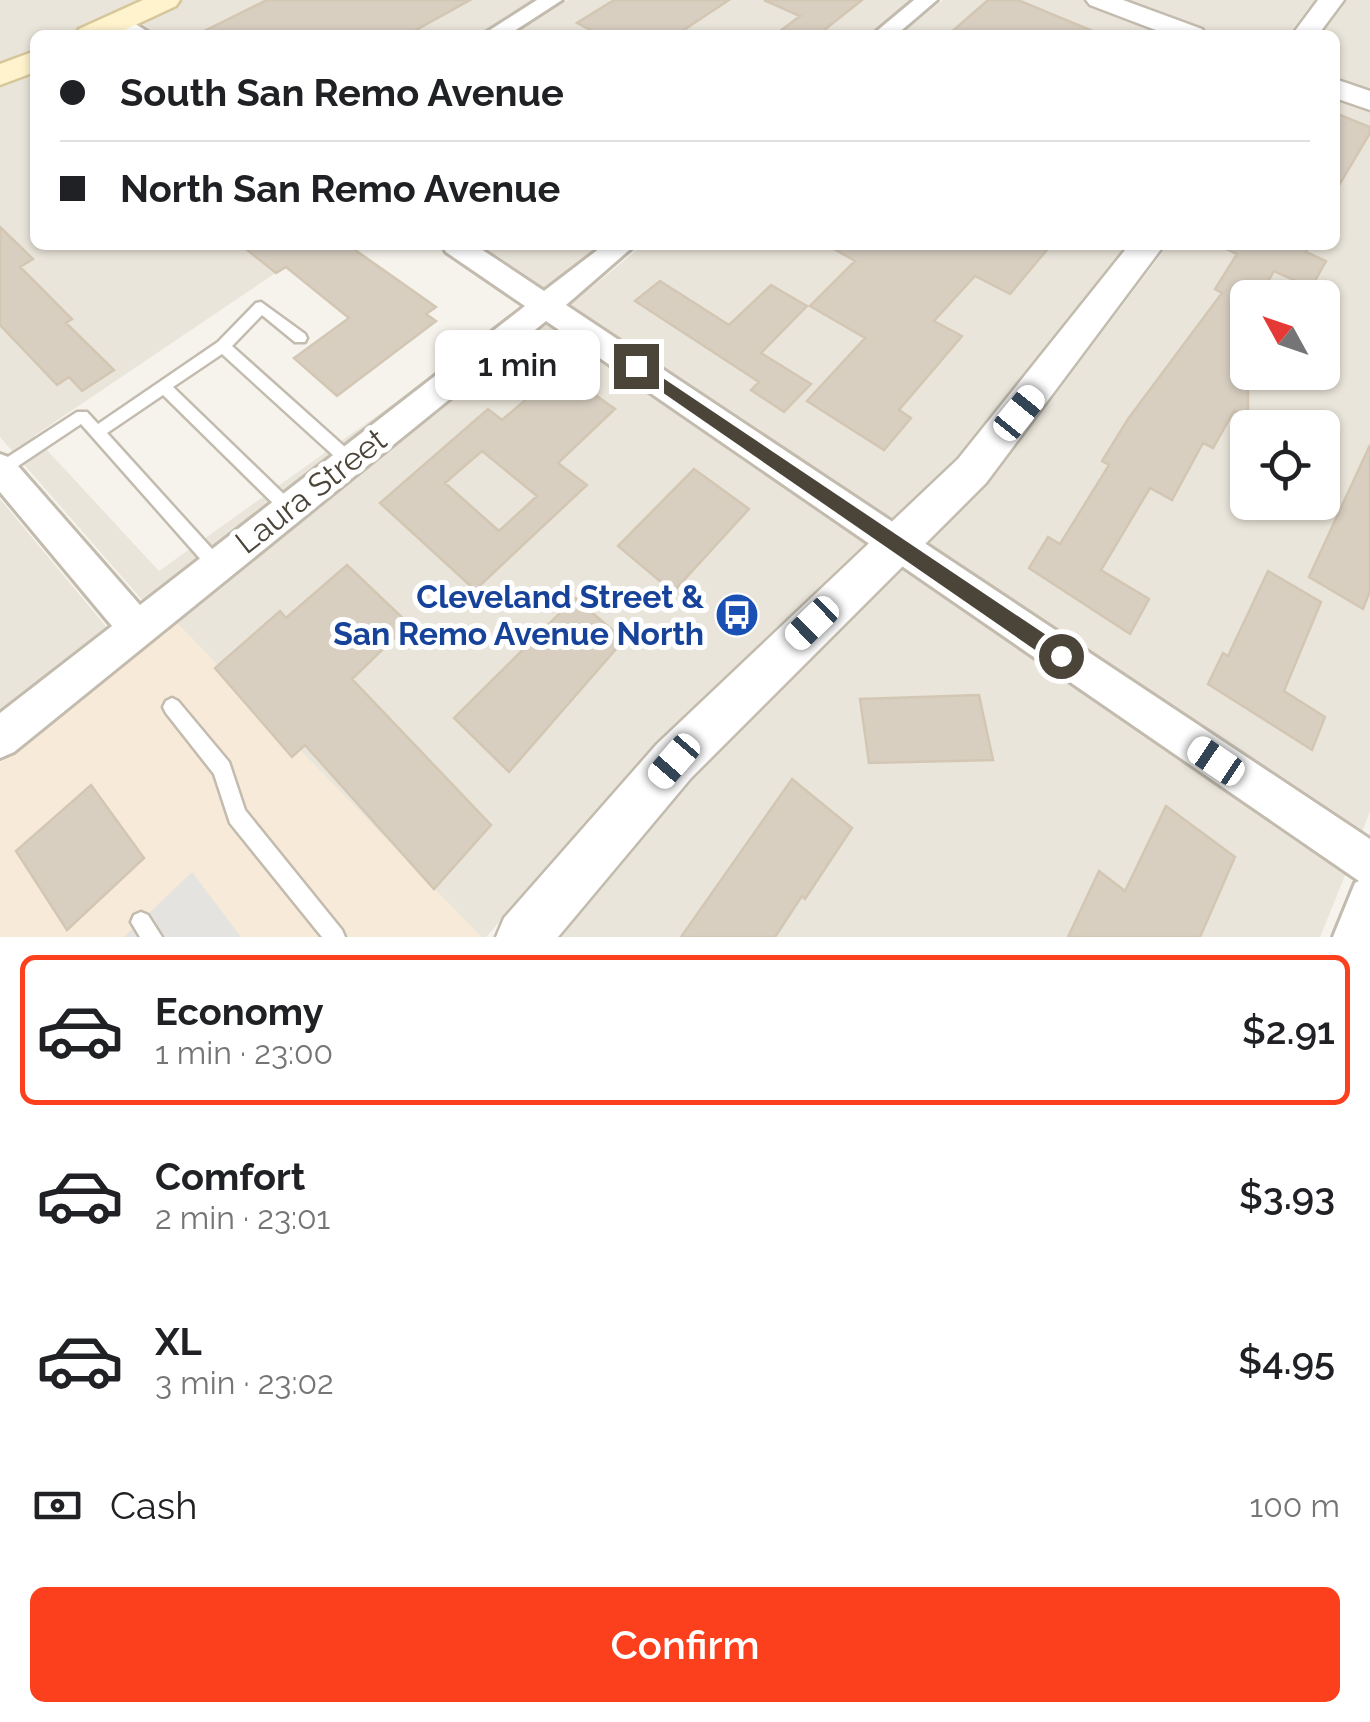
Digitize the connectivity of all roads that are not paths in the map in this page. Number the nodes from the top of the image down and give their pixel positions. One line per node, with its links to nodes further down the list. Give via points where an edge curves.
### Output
1 (166, 0): 6 (main road)
2 (552, 0): 7 (street)
3 (927, 0): 8 (street)
4 (1099, 0): 9 (street)
5 (1331, 0): 10 (street)
6 (131, 28)
7 (501, 30)
8 (890, 30)
9 (1180, 30)
10 (1309, 30)
11 (30, 62): 12 (main road)
12 (0, 76)
13 (1340, 90): 14 (street)
14 (1370, 101)
15 (463, 250): 18 (street)
16 (616, 250): 18 (street, Laura Street)
17 (1143, 250): 26 (street, via 972,470)
18 (547, 306): 23 (street, Laura Street); 26 (street)
19 (300, 338): 20 (lane, via 261,307)
20 (223, 346): 21 (lane); 23 (lane)
21 (164, 387): 22 (lane); 25 (lane)
22 (97, 432): 24 (lane, via 82,416); 27 (lane)
23 (350, 461): 25 (street, Laura Street)
24 (1, 468): 28 (street)
25 (289, 509): 27 (street, Laura Street)
26 (895, 544): 31 (street); 34 (street, via 674,761)
27 (217, 566): 28 (street, Laura Street)
28 (138, 628): 30 (street, Laura Street)
29 (172, 707): 33 (lane, via 222,769 237,816)
30 (0, 738)
31 (1370, 864)
32 (1370, 898): 35 (street)
33 (335, 937)
34 (523, 937)
35 (1355, 937)

